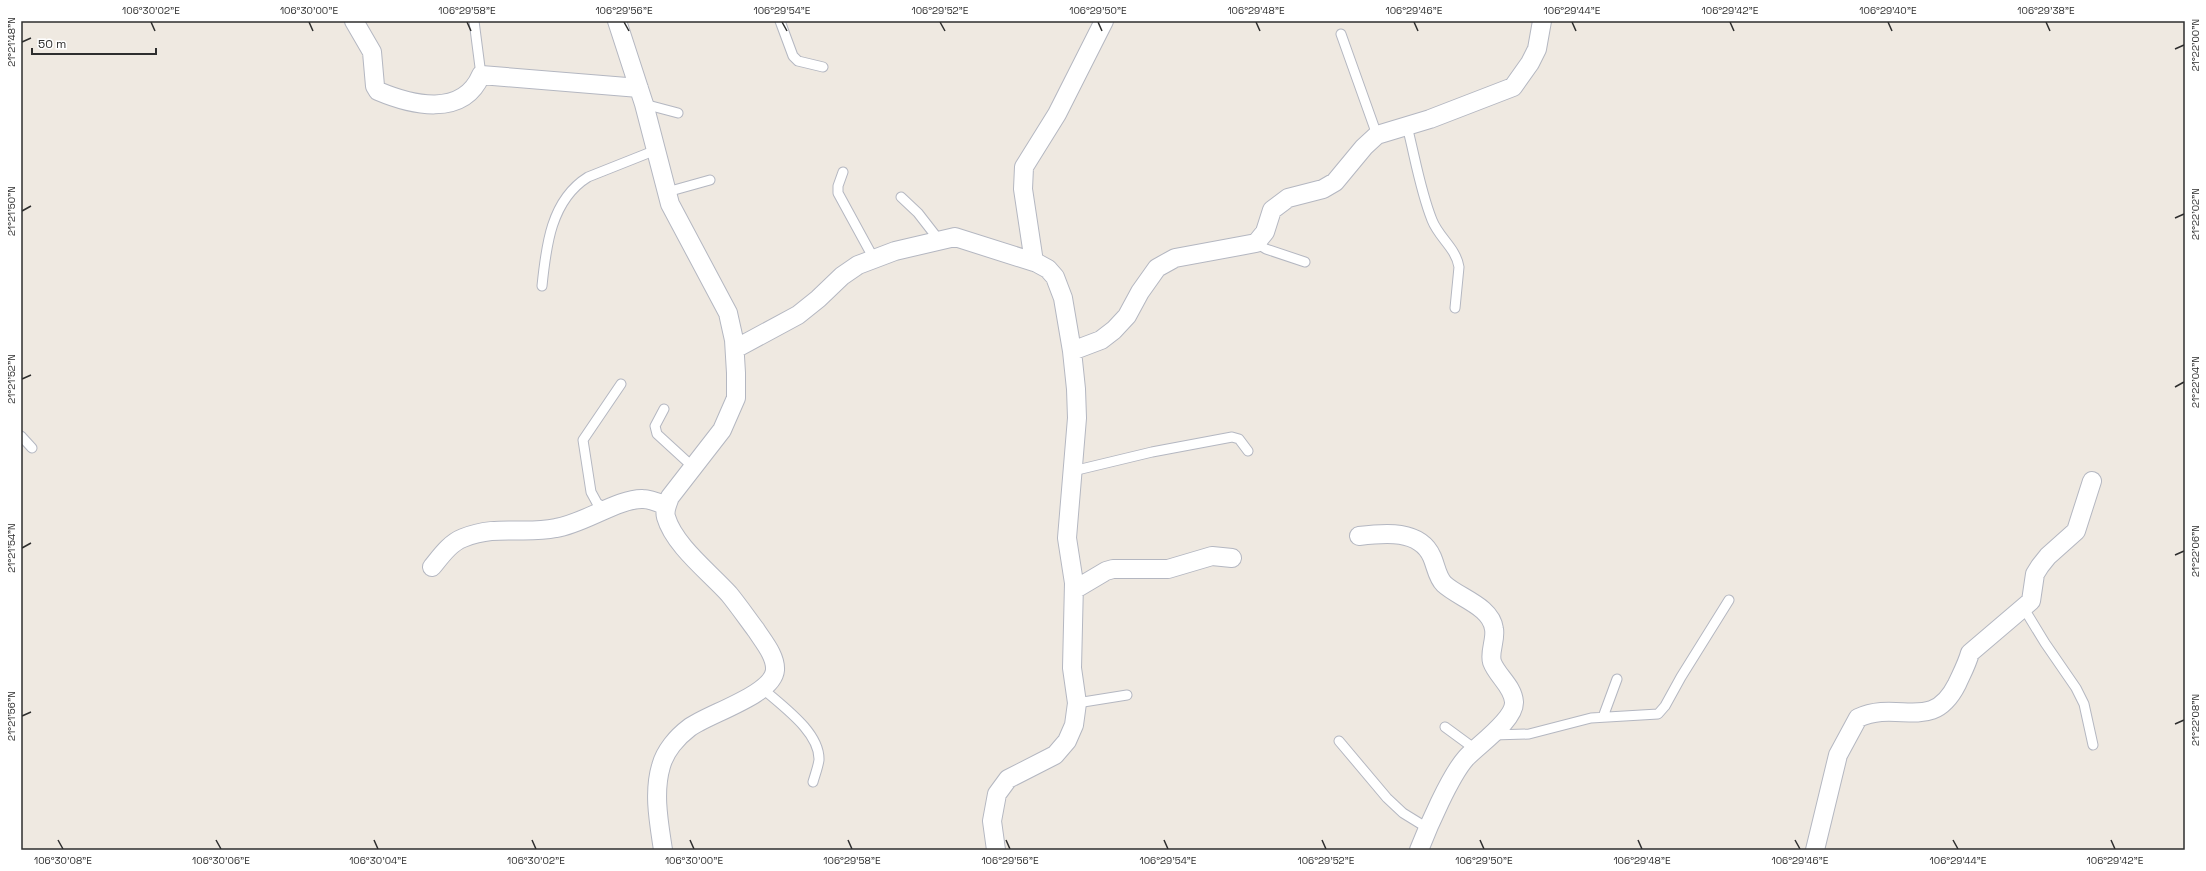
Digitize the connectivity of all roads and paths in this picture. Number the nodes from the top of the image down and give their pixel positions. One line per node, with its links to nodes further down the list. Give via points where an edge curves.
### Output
1 (354, 21): 9 (street, via 372,52 375,86 378,91 422,105 435,104 462,98)
2 (474, 21): 9 (lane)
3 (617, 21): 10 (street)
4 (780, 21): 8 (lane, via 793,56 798,61)
5 (1104, 21): 22 (street, via 1057,114 1024,167 1023,190)
6 (1542, 21): 12 (street, via 1542,30 1534,56 1513,87)
7 (1341, 34): 13 (lane)
8 (823, 67)
9 (481, 75): 10 (street)
10 (641, 96): 11 (lane); 14 (street)
11 (678, 113)
12 (1407, 126): 13 (street); 25 (lane, via 1432,222 1458,261)
13 (1377, 135): 20 (street, via 1335,182 1323,189 1288,198 1276,206 1272,210 1265,232)
14 (656, 150): 17 (street); 24 (lane, via 588,177 567,197 547,240)
15 (843, 172): 21 (lane, via 838,193)
16 (710, 180): 17 (lane)
17 (667, 192): 26 (street, via 670,204 728,313)
18 (901, 197): 19 (lane, via 918,213)
19 (938, 240): 21 (street); 22 (street, via 955,236 964,238)
20 (1256, 243): 23 (lane); 27 (street, via 1175,258 1166,262 1151,275 1127,316 1114,330 1101,340)
21 (874, 259): 26 (street, via 858,265 842,276 798,315)
22 (1034, 262): 27 (street, via 1048,269 1063,298)
23 (1305, 262)
24 (542, 286)
25 (1455, 308)
26 (735, 349): 33 (street, via 736,398 722,430)
27 (1072, 351): 34 (street, via 1077,418)
28 (621, 384): 37 (lane, via 584,440 591,492 597,503)
29 (664, 409): 33 (lane, via 655,426 657,434)
30 (21, 436): 31 (lane)
31 (32, 448)
32 (1248, 451): 34 (lane, via 1240,439 1232,437 1152,452)
33 (693, 467): 36 (street)
34 (1073, 471): 41 (street, via 1067,538)
35 (2092, 481): 43 (street, via 2076,531 2040,566 2035,574 2031,601)
36 (666, 506): 37 (street, via 641,499); 45 (street, via 670,528 678,540 729,594 764,641 775,671 771,681)
37 (608, 510): 40 (street, via 556,528 490,530 461,538 449,546)
38 (1359, 536): 50 (street, via 1389,533 1420,541 1429,551 1443,583 1470,600 1490,618 1495,634 1491,659 1511,692 1514,703 1510,713)
39 (1232, 558): 41 (street, via 1212,556 1168,569 1113,569)
40 (432, 566)
41 (1074, 590): 47 (street, via 1072,668)
42 (1729, 600): 48 (lane, via 1662,711 1652,716)
43 (2024, 607): 52 (lane, via 2084,704); 59 (street, via 1970,653 1950,698 1934,711 1922,713 1881,710 1858,718 1838,755)
44 (1616, 679): 48 (lane)
45 (762, 688): 54 (lane, via 805,727 812,737 819,758); 56 (street, via 689,728 666,754 658,777 657,815)
46 (1127, 696): 47 (lane)
47 (1077, 703): 57 (street, via 1074,725 1067,741 1055,755 1008,779 997,794 992,821)
48 (1603, 717): 50 (lane, via 1534,733)
49 (1445, 727): 53 (lane)
50 (1491, 735): 53 (street)
51 (1339, 741): 55 (lane, via 1387,798 1403,813)
52 (2093, 745)
53 (1475, 749): 55 (street, via 1465,759 1452,780)
54 (813, 782)
55 (1429, 829): 58 (street)
56 (663, 850)
57 (996, 850)
58 (1419, 850)
59 (1814, 850)

